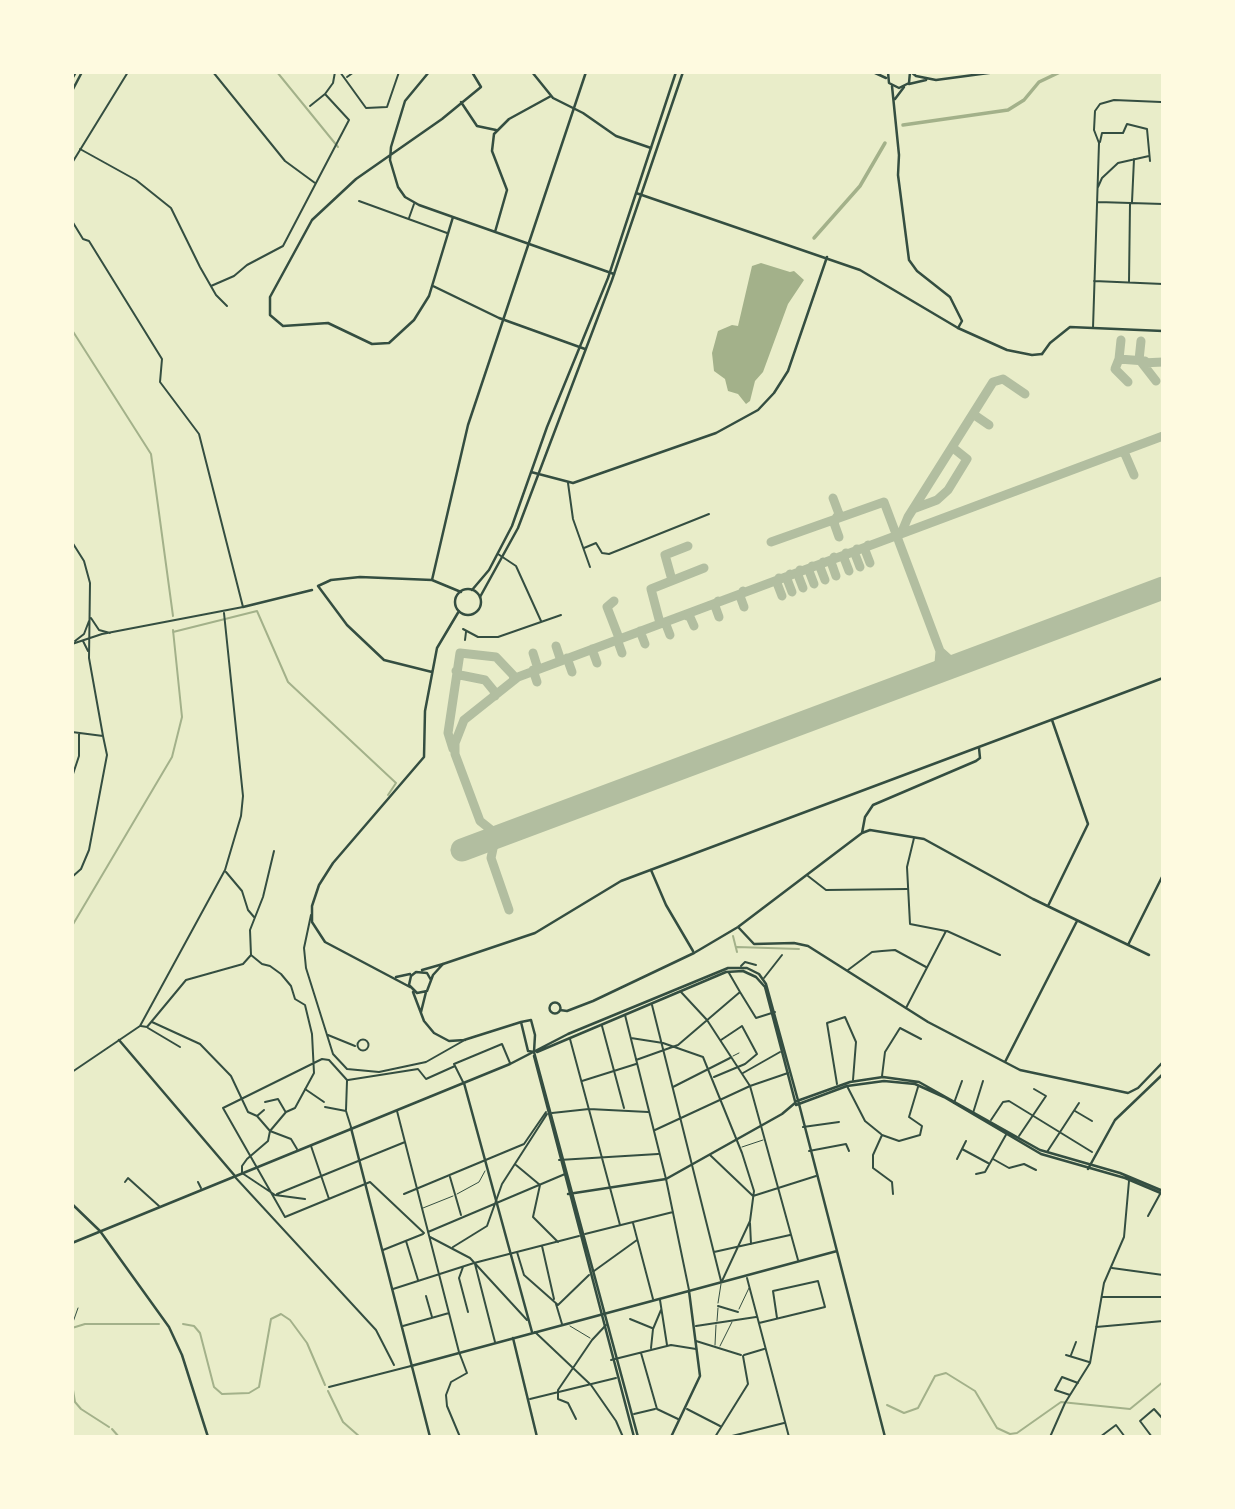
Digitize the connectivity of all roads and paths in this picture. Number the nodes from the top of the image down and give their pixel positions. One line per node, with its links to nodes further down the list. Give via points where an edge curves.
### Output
1 (76, 72): 20 (street)
2 (82, 72): 26 (street)
3 (128, 72): 37 (street)
4 (213, 72): 43 (street, via 285,161)
5 (335, 72): 27 (street)
6 (340, 72): 8 (street, via 366,108 387,107)
7 (355, 72): 19 (street)
8 (399, 72)
9 (429, 72): 39 (street, via 405,101)
10 (472, 72): 29 (street, via 481,87)
11 (532, 72): 28 (street)
12 (586, 72): 33 (street)
13 (677, 72): 36 (street)
14 (683, 72): 46 (street)
15 (873, 72): 21 (street)
16 (888, 72): 21 (street)
17 (910, 72): 22 (street); 23 (street)
18 (996, 72): 22 (street)
19 (347, 77)
20 (72, 79)
21 (887, 80): 24 (street)
22 (936, 80): 23 (street)
23 (908, 84): 25 (street)
24 (892, 86): 25 (street); 30 (street)
25 (904, 87): 30 (street)
26 (72, 91)
27 (325, 94): 32 (street); 43 (street, via 349,120)
28 (551, 96): 33 (street); 34 (street)
29 (461, 102): 34 (street, via 477,126); 39 (street)
30 (894, 102): 68 (street, via 909,260 950,297 962,321)
31 (1161, 103): 35 (street, via 1121,100 1100,104 1094,130)
32 (310, 106)
33 (575, 109): 36 (street, via 616,136); 57 (street)
34 (496, 130): 55 (street, via 491,146 507,190)
35 (1099, 143): 38 (street, via 1102,133 1123,133 1128,124 1147,129); 44 (street)
36 (651, 148): 45 (street)
37 (80, 149): 42 (street); 65 (street, via 136,180 171,208)
38 (1149, 156): 40 (street); 41 (street)
39 (389, 158): 49 (street, via 398,187); 64 (street, via 356,179 312,219 270,297 269,311 283,326 328,324 382,345 414,320)
40 (1134, 158): 44 (street, via 1114,165); 50 (street)
41 (1150, 161)
42 (72, 163)
43 (315, 183): 65 (street, via 283,246)
44 (1097, 188): 48 (street)
45 (636, 192): 46 (street); 59 (street)
46 (642, 195): 58 (street); 60 (street)
47 (359, 201): 53 (street)
48 (1097, 202): 50 (street); 61 (street)
49 (414, 203): 52 (street); 53 (street)
50 (1131, 204): 51 (street); 62 (street)
51 (1163, 204)
52 (453, 217): 55 (street); 56 (street)
53 (409, 219): 56 (street)
54 (72, 220): 90 (street, via 162,359 160,382 199,434)
55 (495, 232): 57 (street)
56 (448, 233): 64 (street)
57 (529, 244): 59 (street); 67 (street)
58 (827, 257): 68 (street, via 860,270); 75 (street, via 788,371 758,410 716,433)
59 (610, 273): 60 (street); 71 (street)
60 (614, 274): 72 (street)
61 (1093, 281): 62 (street); 69 (street)
62 (1129, 282): 63 (street)
63 (1163, 284)
64 (433, 285): 67 (street)
65 (211, 286): 66 (street)
66 (227, 306)
67 (503, 320): 71 (street); 82 (street, via 468,425)
68 (958, 328): 69 (street, via 1007,350 1032,355 1042,354 1070,327)
69 (1093, 329): 70 (street)
70 (1163, 331)
71 (580, 346): 72 (street); 73 (street)
72 (585, 349): 74 (street)
73 (531, 472): 74 (street); 79 (street)
74 (537, 474): 75 (street); 80 (street)
75 (568, 483): 78 (street, via 573,519)
76 (709, 514): 78 (street, via 609,554 602,554 596,543)
77 (72, 542): 96 (street, via 88,572)
78 (584, 548): 81 (street)
79 (498, 554): 80 (street); 85 (street)
80 (504, 558): 89 (street); 97 (street, via 516,565)
81 (590, 566)
82 (432, 580): 83 (street, via 360,577); 86 (street)
83 (318, 586): 84 (street); 104 (street, via 347,625 384,660)
84 (312, 590): 90 (street)
85 (472, 590): 87 (street); 89 (street)
86 (454, 591): 87 (street); 88 (street)
87 (461, 592): 88 (street)
88 (457, 597): 92 (street)
89 (480, 597): 93 (street, via 478,611)
90 (243, 607): 91 (street)
91 (224, 611): 98 (street); 115 (street, via 243,796)
92 (458, 611): 93 (street); 95 (street)
93 (463, 614): 95 (street)
94 (561, 615): 97 (street)
95 (458, 616): 104 (street, via 439,642)
96 (91, 617): 98 (street, via 95,627); 99 (street); 102 (street, via 84,634)
97 (541, 622): 101 (street, via 492,638 465,630)
98 (111, 633): 99 (street)
99 (90, 638): 100 (street); 103 (street)
100 (82, 640): 102 (street); 103 (street)
101 (465, 640)
102 (72, 644)
103 (89, 653): 109 (street)
104 (432, 672): 122 (street, via 424,757 333,863 319,885)
105 (1163, 678): 106 (street)
106 (1052, 720): 110 (street); 121 (street, via 1088,824)
107 (72, 732): 108 (street)
108 (79, 733): 109 (street); 111 (street, via 79,756)
109 (103, 736): 119 (street, via 107,755 89,850)
110 (979, 748): 112 (street, via 981,758 873,805); 116 (street)
111 (72, 777)
112 (862, 833): 113 (street); 118 (street)
113 (914, 836): 120 (street, via 907,867); 121 (street)
114 (274, 851): 123 (street)
115 (225, 870): 123 (street); 158 (street)
116 (652, 870): 128 (street); 133 (street, via 621,881 535,933)
117 (1163, 875): 127 (street)
118 (808, 876): 120 (street, via 826,890); 125 (street)
119 (72, 877)
120 (909, 889): 126 (street, via 910,924)
121 (1048, 906): 124 (street)
122 (311, 913): 141 (street, via 315,930 325,942); 160 (street, via 304,948 306,968)
123 (255, 918): 129 (street, via 249,938)
124 (1077, 921): 127 (street); 178 (street)
125 (738, 927): 128 (street); 138 (street, via 753,943 808,946)
126 (946, 931): 131 (street); 136 (street)
127 (1128, 945): 132 (street)
128 (694, 953): 150 (street, via 583,1005)
129 (251, 955): 155 (street, via 243,964 187,980); 176 (street, via 281,974 295,999 305,1005)
130 (782, 955): 142 (street)
131 (1000, 955)
132 (1149, 955)
133 (443, 964): 139 (street); 143 (street)
134 (756, 965): 135 (street, via 746,962)
135 (740, 967): 137 (street); 142 (street)
136 (927, 967): 138 (street, via 895,950 872,952); 149 (street)
137 (729, 970): 145 (street); 147 (street); 152 (street, via 757,977)
138 (848, 970): 149 (street)
139 (419, 971): 140 (street); 143 (street)
140 (414, 973): 141 (street); 144 (street, via 409,980)
141 (391, 977): 144 (street)
142 (763, 979): 152 (street)
143 (431, 980): 146 (street)
144 (411, 989): 146 (street); 151 (street)
145 (680, 990): 148 (street); 154 (street)
146 (426, 991): 151 (street)
147 (740, 992): 152 (street, via 756,1018); 154 (street)
148 (651, 1002): 153 (street); 167 (street)
149 (906, 1008): 178 (street)
150 (560, 1010)
151 (421, 1012): 165 (street, via 427,1027 440,1038)
152 (774, 1012): 172 (street); 187 (street)
153 (625, 1013): 157 (street); 162 (street); 173 (street)
154 (707, 1020): 166 (street); 169 (street)
155 (151, 1021): 159 (street); 204 (street, via 192,1038 233,1081)
156 (521, 1022): 165 (street); 173 (street, via 528,1051); 173 (street, via 531,1020 536,1035)
157 (602, 1025): 161 (street); 184 (street)
158 (140, 1026): 159 (street); 164 (street)
159 (147, 1027): 170 (street)
160 (327, 1034): 165 (street, via 347,1069 366,1072 426,1062); 168 (street)
161 (569, 1038): 173 (street); 192 (street)
162 (631, 1038): 167 (street); 177 (street)
163 (921, 1039): 190 (street, via 900,1028 885,1052)
164 (119, 1040): 185 (street); 269 (street)
165 (465, 1040)
166 (720, 1040): 175 (street); 182 (street, via 741,1026 757,1054)
167 (663, 1043): 169 (street); 171 (street)
168 (356, 1046)
169 (674, 1046): 171 (street); 183 (street, via 702,1057)
170 (180, 1047)
171 (665, 1051): 177 (street); 201 (street)
172 (782, 1051): 186 (street); 187 (street)
173 (534, 1052): 180 (street); 220 (street)
174 (739, 1053): 175 (lane)
175 (730, 1057): 182 (street); 183 (street)
176 (314, 1062): 191 (street, via 329,1060); 202 (street); 204 (street)
177 (637, 1062): 184 (street); 219 (street)
178 (1005, 1062): 179 (street, via 1020,1070 1121,1093 1138,1088)
179 (1163, 1062)
180 (510, 1064): 181 (street, via 502,1044); 196 (street)
181 (456, 1066): 191 (street, via 426,1079 418,1069); 196 (street)
182 (737, 1067): 186 (street); 189 (street)
183 (709, 1068): 189 (street); 201 (street)
184 (614, 1070): 192 (street); 215 (street)
185 (72, 1072)
186 (742, 1073): 200 (street)
187 (789, 1073): 200 (street); 209 (street)
188 (1163, 1074): 262 (street, via 1115,1121)
189 (713, 1077): 205 (street)
190 (883, 1079): 193 (street); 198 (street); 199 (street)
191 (347, 1080): 216 (street)
192 (582, 1081): 212 (street)
193 (853, 1081): 197 (street, via 856,1042 845,1017 827,1023); 198 (street)
194 (962, 1081): 208 (street)
195 (983, 1081): 221 (street)
196 (464, 1083): 214 (street); 257 (street)
197 (837, 1084): 198 (street); 209 (street)
198 (847, 1084): 209 (street); 235 (street, via 862,1116)
199 (919, 1084): 208 (street); 235 (street, via 909,1117 922,1126 920,1135 899,1142)
200 (750, 1086): 205 (street); 228 (street)
201 (673, 1087): 224 (street)
202 (305, 1089): 207 (street); 218 (street, via 295,1108)
203 (1034, 1089): 223 (street, via 1046,1096)
204 (240, 1097): 222 (street, via 248,1112); 249 (street, via 223,1108)
205 (719, 1101): 224 (street); 238 (street)
206 (265, 1102): 218 (street, via 278,1099)
207 (324, 1102)
208 (955, 1102): 221 (street)
209 (797, 1103): 228 (street); 229 (street)
210 (1079, 1103): 217 (street)
211 (325, 1107): 216 (street)
212 (589, 1109): 215 (street); 220 (street); 252 (street)
213 (264, 1110): 222 (street)
214 (397, 1110): 230 (street); 240 (street)
215 (624, 1110): 219 (street)
216 (346, 1111): 230 (street)
217 (1074, 1111): 225 (street); 233 (street)
218 (286, 1112): 232 (street)
219 (649, 1112): 231 (street)
220 (548, 1113): 256 (street); 257 (street, via 524,1144); 260 (street)
221 (973, 1113): 227 (street)
222 (257, 1116): 232 (street)
223 (1034, 1116): 227 (street, via 1005,1101); 233 (street); 237 (street)
224 (681, 1118): 231 (street); 258 (street)
225 (1092, 1121)
226 (839, 1122): 229 (street)
227 (990, 1123): 234 (street)
228 (761, 1125): 236 (street); 238 (street)
229 (803, 1127): 245 (street)
230 (351, 1128): 241 (street); 255 (street)
231 (653, 1130): 248 (street)
232 (270, 1131): 244 (street, via 291,1139); 249 (street, via 268,1141)
233 (1061, 1132): 247 (street); 251 (street)
234 (1007, 1133): 237 (street); 254 (street)
235 (882, 1135): 285 (street, via 873,1168 892,1182)
236 (765, 1139): 242 (lane); 279 (street)
237 (1018, 1139): 251 (street)
238 (736, 1140): 242 (street); 250 (street)
239 (966, 1140): 243 (street)
240 (405, 1142): 255 (street); 281 (street)
241 (311, 1145): 244 (street); 268 (street)
242 (740, 1149): 288 (street)
243 (962, 1149): 253 (street); 259 (street)
244 (297, 1150): 261 (street)
245 (809, 1151): 246 (street, via 846,1144); 271 (street)
246 (849, 1151)
247 (1092, 1152)
248 (659, 1153): 252 (street); 273 (street)
249 (251, 1154): 261 (street); 265 (street)
250 (709, 1154): 258 (street); 288 (street)
251 (1046, 1154): 262 (street)
252 (602, 1156): 256 (street); 278 (street)
253 (957, 1159)
254 (992, 1159): 259 (street); 264 (street, via 1009,1168 1024,1164)
255 (359, 1160): 268 (street); 276 (street)
256 (561, 1160): 266 (street)
257 (484, 1161): 263 (street); 270 (street)
258 (693, 1163): 273 (street); 317 (street)
259 (989, 1163): 267 (street, via 985,1172)
260 (515, 1164): 277 (street); 291 (street)
261 (259, 1166): 265 (street); 286 (street)
262 (1088, 1167): 272 (street)
263 (486, 1169): 287 (lane, via 479,1182); 291 (street)
264 (1036, 1170)
265 (242, 1172): 269 (street); 286 (street)
266 (565, 1174): 277 (street); 284 (street)
267 (976, 1174)
268 (322, 1175): 286 (street); 290 (street)
269 (234, 1176): 280 (street); 381 (street, via 376,1330)
270 (450, 1177): 281 (street); 287 (street)
271 (816, 1177): 279 (street); 316 (street)
272 (1130, 1178): 282 (street); 322 (street, via 1124,1237)
273 (666, 1179): 278 (street); 295 (street)
274 (125, 1182): 293 (street, via 128,1178)
275 (198, 1182): 280 (street)
276 (365, 1184): 290 (street); 302 (street, via 370,1182); 314 (street)
277 (539, 1184): 291 (street); 308 (street, via 533,1217)
278 (610, 1188): 284 (street); 300 (street)
279 (779, 1188): 288 (street); 303 (street)
280 (202, 1189): 293 (street)
281 (418, 1190): 283 (street); 294 (street)
282 (1162, 1192): 297 (street)
283 (404, 1194)
284 (570, 1194): 304 (street)
285 (893, 1194)
286 (275, 1195): 289 (street); 290 (street, via 285,1217)
287 (455, 1195): 294 (lane); 296 (street)
288 (753, 1196): 299 (street)
289 (305, 1199)
290 (329, 1199)
291 (495, 1202): 296 (street); 312 (street, via 487,1226); 318 (street)
292 (72, 1204): 301 (street)
293 (159, 1206): 301 (street)
294 (423, 1208): 302 (street)
295 (673, 1212): 298 (street); 331 (street)
296 (462, 1216): 302 (street)
297 (1148, 1216)
298 (633, 1222): 300 (street); 307 (street)
299 (750, 1222): 310 (street); 313 (street)
300 (620, 1225): 304 (street)
301 (100, 1231): 309 (street); 399 (street, via 174,1336)
302 (426, 1233): 305 (street); 306 (street)
303 (791, 1234): 310 (street); 319 (street)
304 (581, 1235): 308 (street); 323 (street)
305 (429, 1237): 312 (street); 324 (street)
306 (406, 1240): 314 (street); 327 (street)
307 (637, 1240): 323 (street); 336 (street)
308 (558, 1242): 311 (street)
309 (72, 1244)
310 (751, 1244): 313 (street)
311 (542, 1245): 315 (street); 337 (street)
312 (453, 1247): 320 (street)
313 (737, 1247): 317 (street); 328 (street)
314 (382, 1251): 330 (street)
315 (517, 1251): 318 (street); 337 (street, via 524,1275)
316 (837, 1251): 319 (street); 409 (street)
317 (714, 1252): 328 (street)
318 (509, 1253): 320 (street); 350 (street)
319 (798, 1260): 326 (street)
320 (474, 1263): 321 (street); 350 (street); 366 (street)
321 (464, 1266): 324 (street); 341 (street, via 459,1278)
322 (1112, 1268): 325 (street); 333 (street)
323 (591, 1274): 337 (street, via 558,1305); 344 (street)
324 (440, 1275): 327 (street); 343 (street)
325 (1163, 1275)
326 (747, 1277): 328 (street); 329 (street)
327 (418, 1281): 330 (street)
328 (722, 1282): 331 (street); 338 (lane)
329 (750, 1287): 342 (lane); 345 (street)
330 (392, 1289): 357 (street)
331 (689, 1291): 335 (street); 359 (street)
332 (426, 1296): 346 (street)
333 (1102, 1297): 334 (street); 360 (street)
334 (1163, 1297)
335 (660, 1298): 336 (street); 340 (street)
336 (653, 1300): 344 (street)
337 (555, 1302): 354 (street)
338 (718, 1306): 342 (street); 355 (lane)
339 (78, 1308): 356 (lane)
340 (661, 1310): 361 (street); 368 (street)
341 (468, 1312)
342 (738, 1312): 349 (lane)
343 (450, 1313): 346 (street); 374 (street)
344 (601, 1315): 352 (street); 358 (street)
345 (757, 1317): 349 (street); 353 (street)
346 (432, 1318): 357 (street)
347 (777, 1318): 347 (street, via 825,1307 818,1281 773,1291); 353 (street)
348 (630, 1319): 361 (street)
349 (733, 1320): 355 (street); 372 (lane)
350 (528, 1321): 362 (street)
351 (1163, 1321): 360 (street)
352 (566, 1323): 354 (street); 364 (lane)
353 (759, 1323): 373 (street)
354 (562, 1324): 362 (street)
355 (716, 1324): 359 (street); 369 (lane)
356 (72, 1325)
357 (402, 1326): 382 (street)
358 (604, 1326): 364 (street); 379 (street)
359 (694, 1327): 365 (street)
360 (1096, 1327): 380 (street)
361 (653, 1329): 370 (street)
362 (533, 1332): 363 (street); 383 (street)
363 (513, 1338): 366 (street); 390 (street)
364 (592, 1339): 383 (street)
365 (695, 1341): 369 (street); 371 (street)
366 (495, 1342): 374 (street)
367 (1076, 1342): 378 (street)
368 (667, 1345): 370 (street); 371 (street)
369 (714, 1348): 372 (street)
370 (650, 1349): 375 (street)
371 (697, 1349): 392 (street, via 700,1376)
372 (719, 1349): 377 (street)
373 (764, 1349): 377 (street); 397 (street)
374 (459, 1352): 382 (street); 401 (street, via 467,1373 451,1382 446,1395)
375 (641, 1352): 379 (street); 391 (street)
376 (1066, 1355): 378 (street)
377 (743, 1356): 398 (street, via 748,1384)
378 (1070, 1356): 380 (street)
379 (613, 1359): 384 (street)
380 (1090, 1363): 385 (street)
381 (394, 1365)
382 (411, 1366): 387 (street); 400 (street)
383 (575, 1368): 386 (street); 388 (street)
384 (619, 1378): 386 (street); 393 (street)
385 (1079, 1383): 389 (street); 389 (street, via 1062,1377 1055,1390)
386 (591, 1385): 388 (street); 403 (street)
387 (328, 1387)
388 (558, 1393): 390 (street); 394 (street)
389 (1070, 1395): 410 (street)
390 (528, 1400): 402 (street)
391 (657, 1409): 393 (street); 396 (street)
392 (687, 1409): 396 (street); 398 (street)
393 (629, 1415): 404 (street)
394 (576, 1419)
395 (1163, 1419): 413 (street, via 1154,1409 1140,1421)
396 (680, 1420): 405 (street)
397 (785, 1422): 407 (street); 408 (street)
398 (721, 1426): 406 (street)
399 (208, 1437)
400 (430, 1437)
401 (460, 1437)
402 (537, 1437)
403 (623, 1437)
404 (636, 1437)
405 (671, 1437)
406 (715, 1437)
407 (728, 1437)
408 (789, 1437)
409 (885, 1437)
410 (1050, 1437)
411 (1100, 1437): 412 (street, via 1116,1424)
412 (1125, 1437)
413 (1152, 1437)

